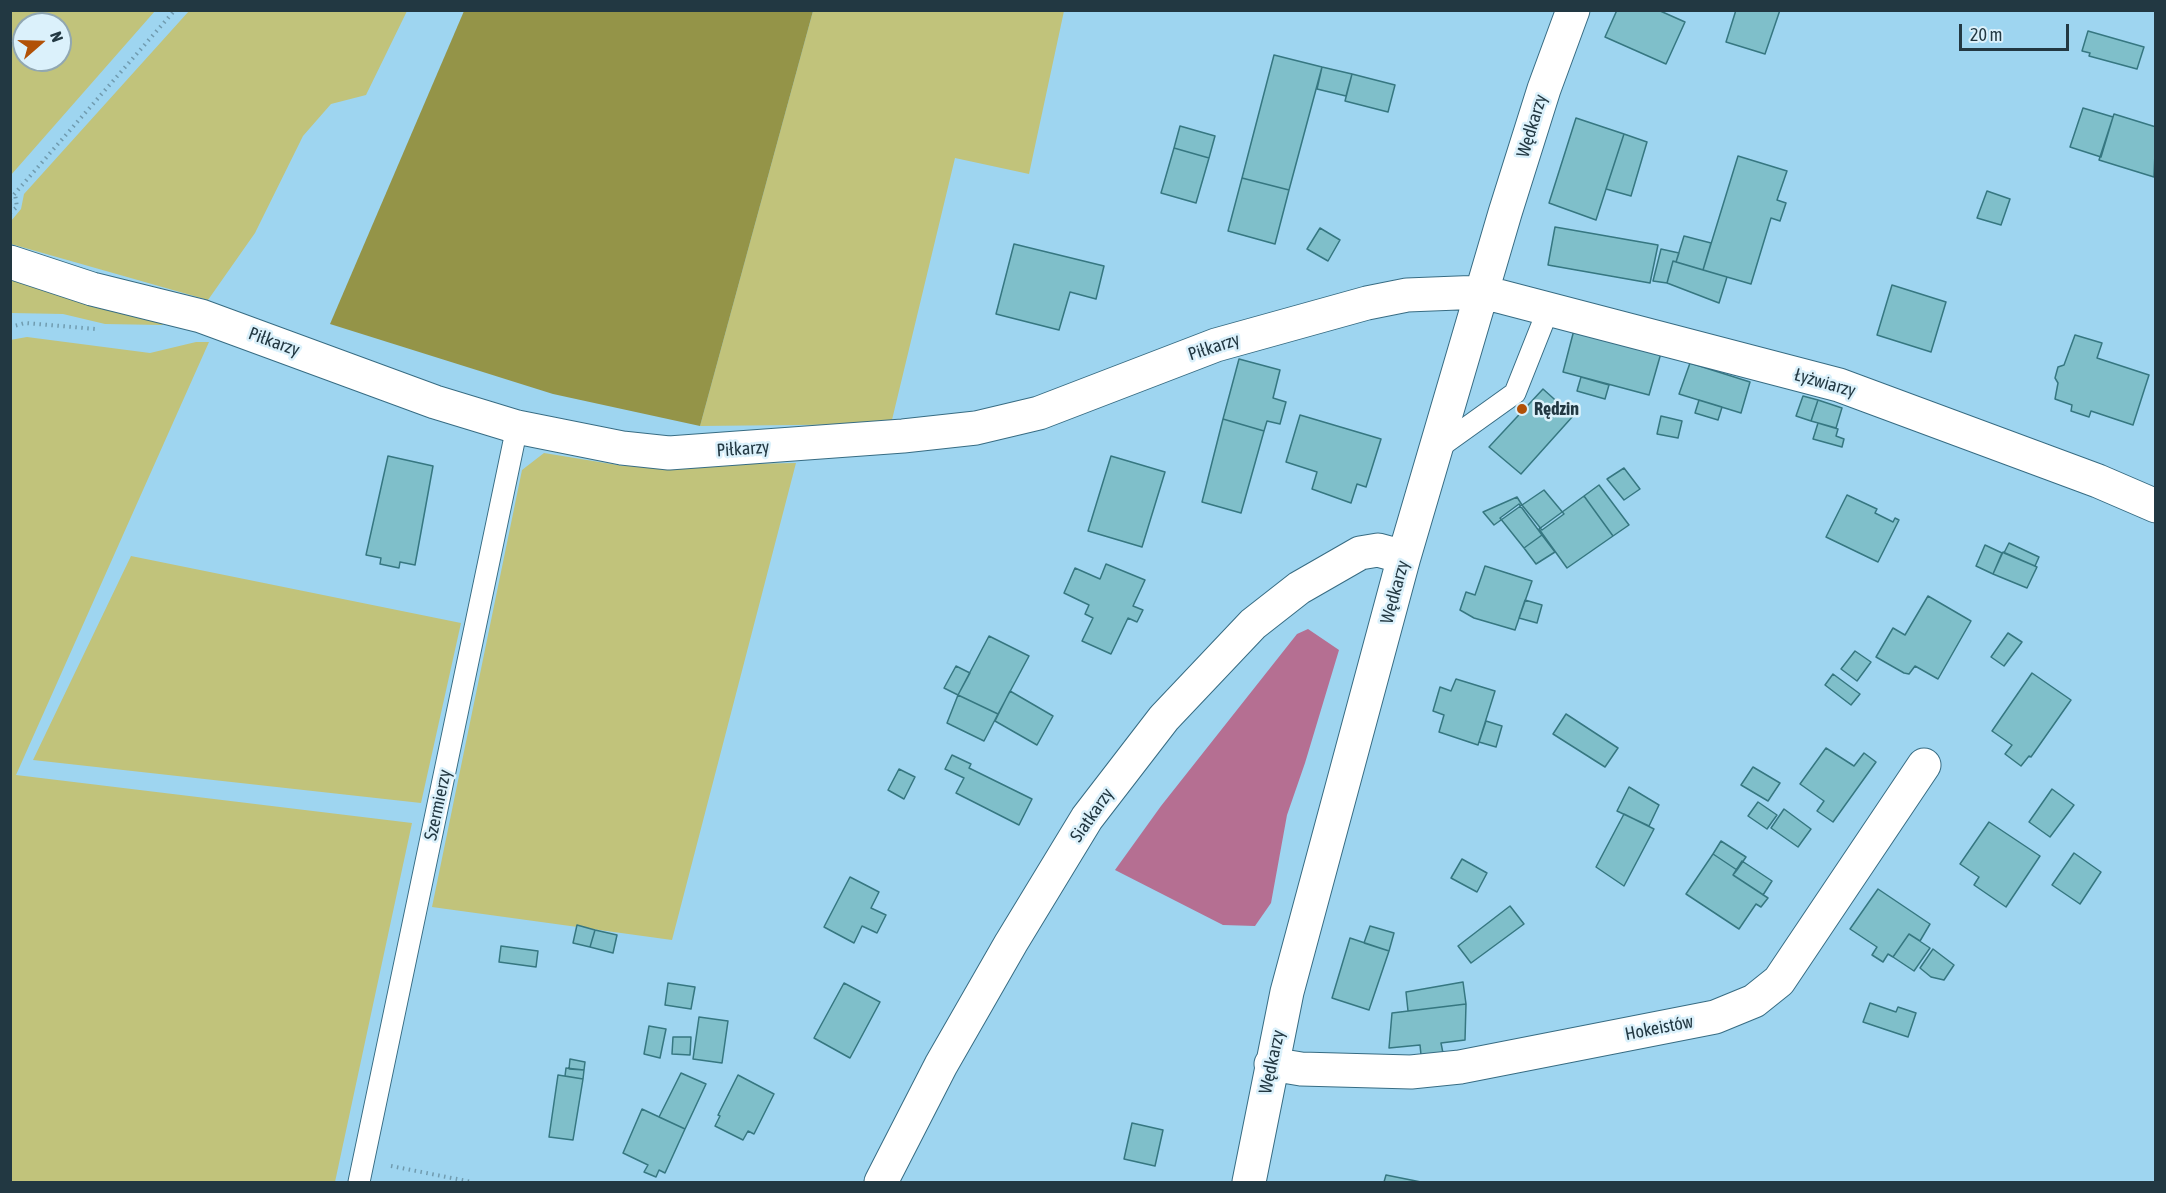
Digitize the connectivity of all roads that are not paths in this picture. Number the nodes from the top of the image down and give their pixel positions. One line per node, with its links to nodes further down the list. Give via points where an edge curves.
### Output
1 (1574, 10): 3 (street, Wędkarzy, via 1544,89)
2 (10, 262): 5 (street, Piłkarzy, via 92,289 201,316 435,402)
3 (1484, 292): 4 (street, Łyżwiarzy); 5 (street, Piłkarzy, via 1407,295 1367,303 1216,345 1039,413 976,428 669,453); 6 (street, Wędkarzy)
4 (1548, 310): 6 (lane, via 1515,393); 7 (street, Łyżwiarzy, via 1839,385)
5 (517, 427): 11 (lane, Szermierzy)
6 (1433, 451): 8 (street, Wędkarzy)
7 (2156, 506)
8 (1404, 558): 10 (street, Wędkarzy); 12 (street, Siatkarzy, via 1378,550 1360,553 1299,588 1254,624 1164,718 1087,818 941,1065)
9 (1924, 765): 10 (street, Hokeistów, via 1779,981 1754,1001 1715,1017 1460,1066 1411,1072 1301,1069)
10 (1271, 1064): 13 (street, Wędkarzy)
11 (359, 1182)
12 (881, 1182)
13 (1249, 1182)

